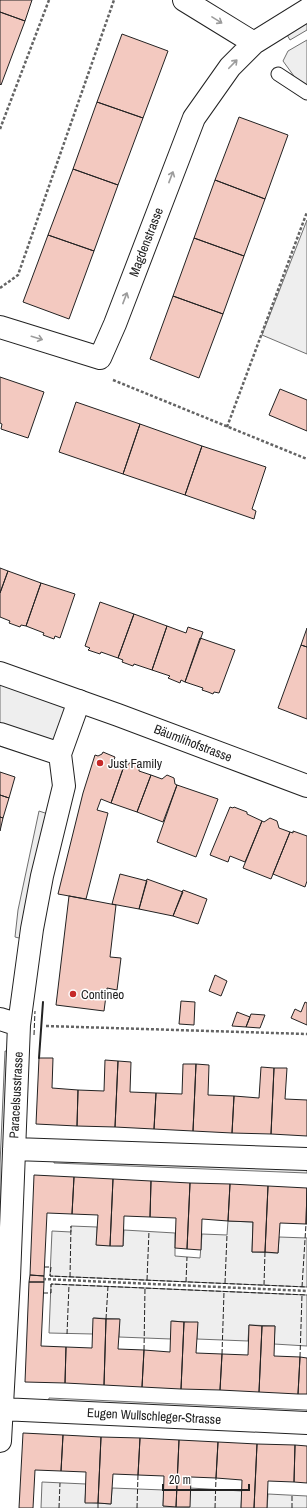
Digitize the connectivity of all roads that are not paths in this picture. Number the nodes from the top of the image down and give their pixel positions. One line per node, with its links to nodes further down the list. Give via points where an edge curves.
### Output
1 (184, 0): 3 (street, one-way to 3)
2 (307, 10): 3 (street, Magdenstrasse)
3 (254, 43): 6 (street, Magdenstrasse, one-way to 3, via 100,358 194,118 230,67)
4 (278, 74): 5 (lane)
5 (307, 94)
6 (0, 327)
7 (0, 673): 8 (street, Bäumlihofstrasse)
8 (79, 701): 10 (street); 11 (street, Bäumlihofstrasse)
9 (0, 734): 10 (street)
10 (60, 754): 12 (street, Paracelsusstrasse, via 64,786)
11 (307, 786)
12 (10, 1022): 13 (street, Paracelsusstrasse)
13 (14, 1148): 14 (street); 15 (street, Paracelsusstrasse)
14 (307, 1159)
15 (1, 1409): 16 (street, Eugen Wullschleger-Strasse); 17 (street, Paracelsusstrasse)
16 (307, 1423)
17 (0, 1440)

